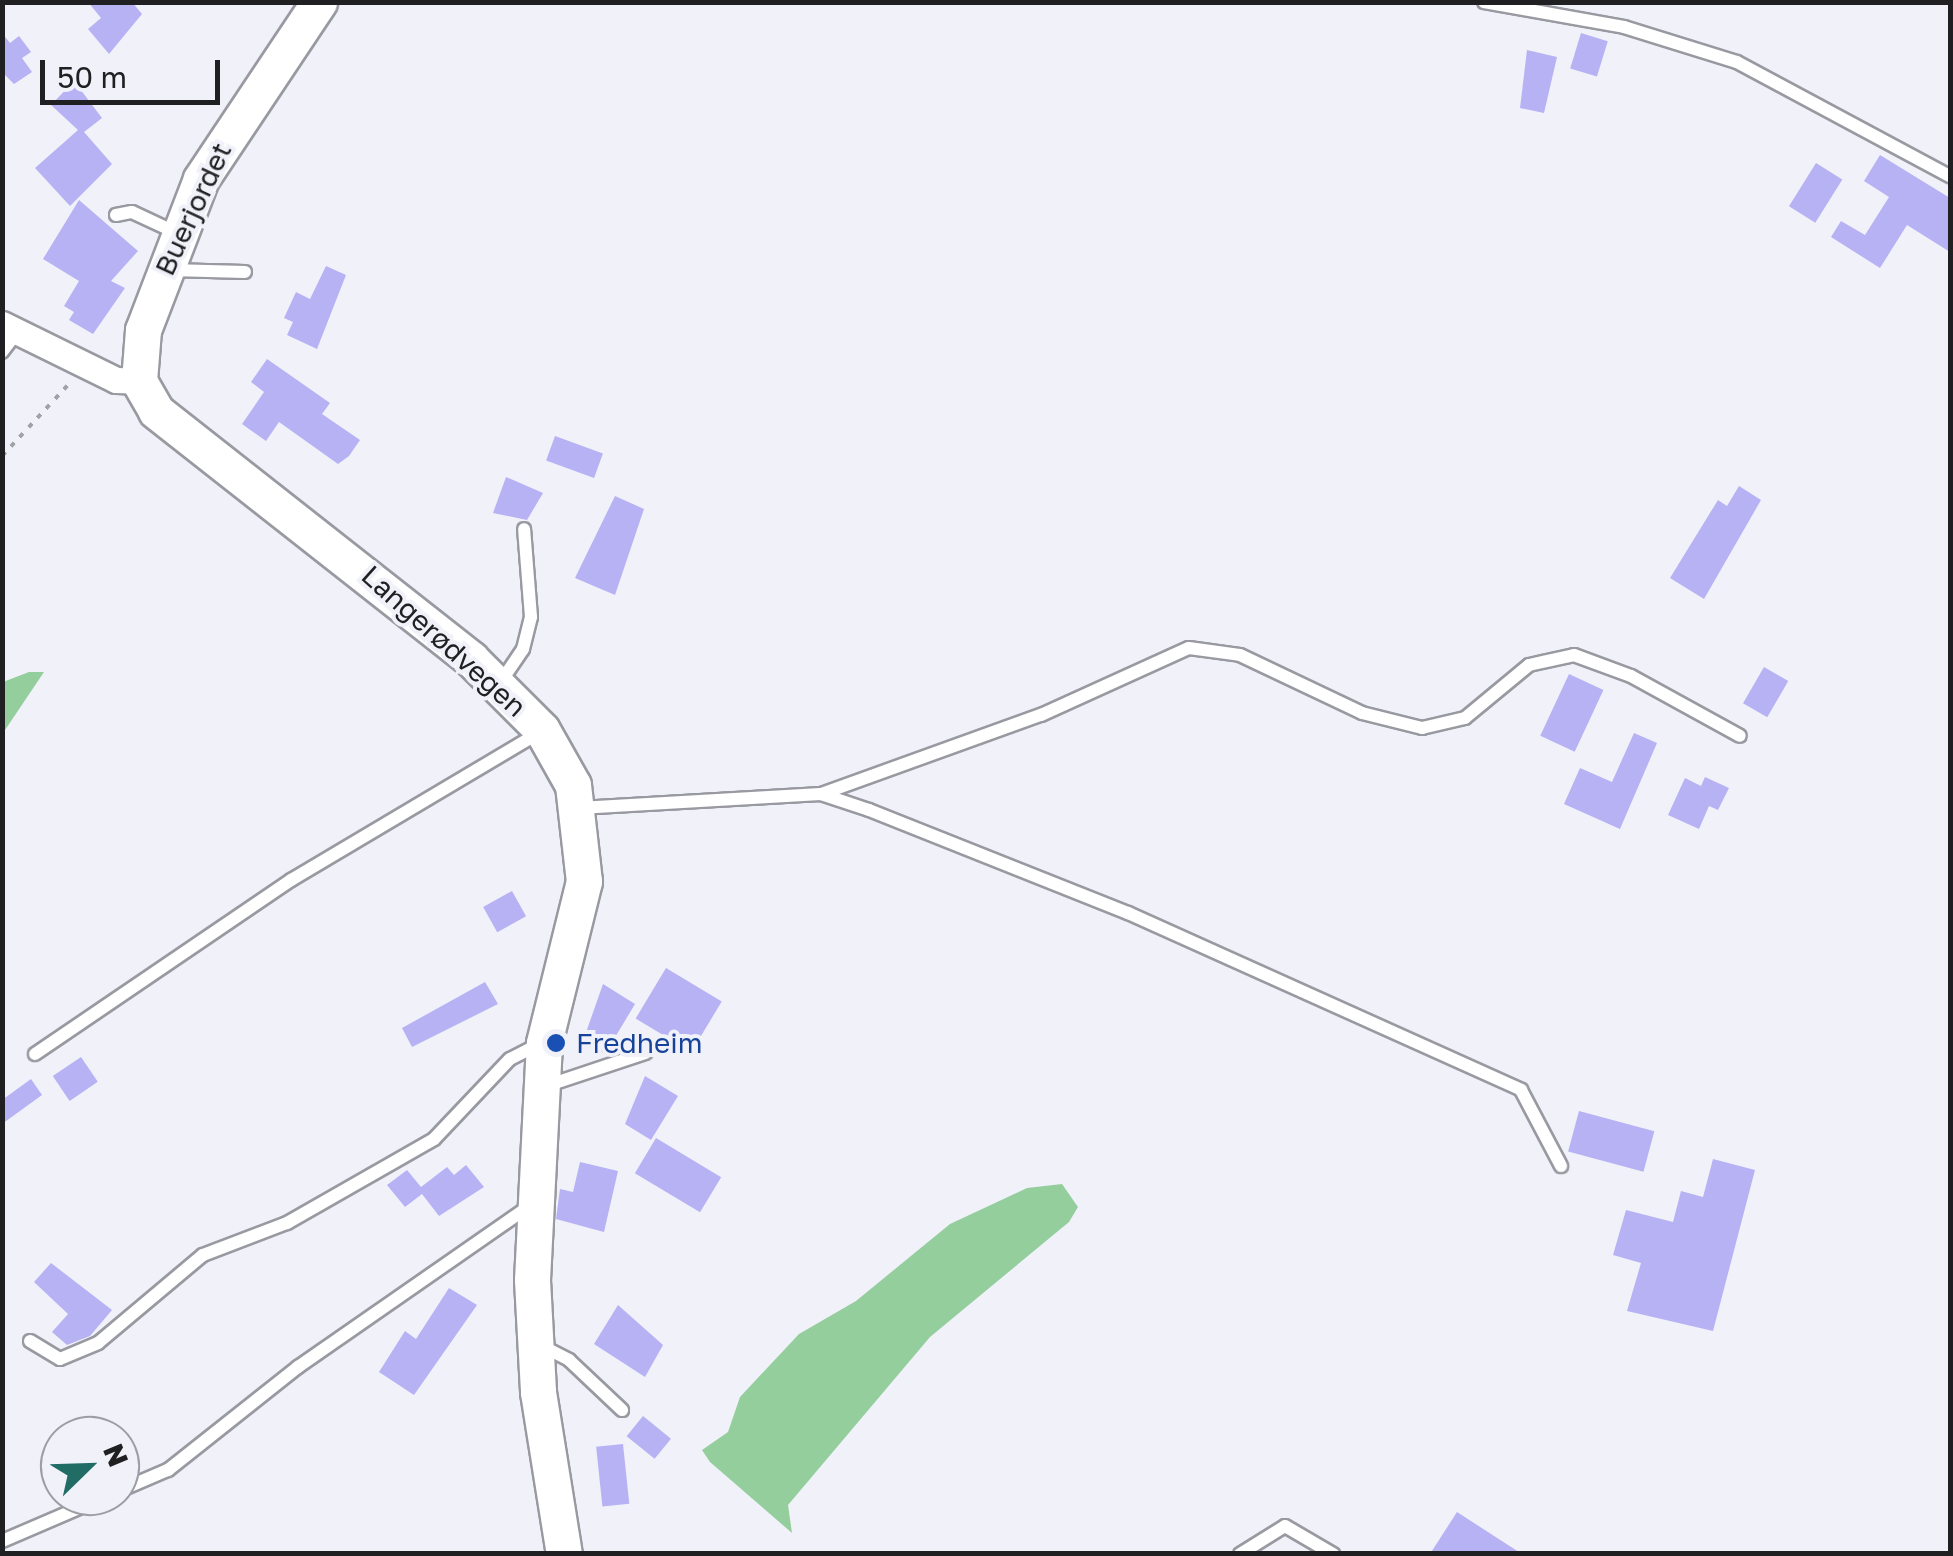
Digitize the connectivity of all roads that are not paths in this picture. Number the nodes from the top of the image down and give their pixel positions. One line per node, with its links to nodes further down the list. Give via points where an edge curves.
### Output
1 (1484, 2): 3 (lane, via 1624,27 1737,62)
2 (313, 5): 5 (main road, Buerjordet, via 222,142)
3 (1950, 176)
4 (116, 215): 5 (lane, via 132,212)
5 (176, 233): 6 (main road, Buerjordet)
6 (163, 268): 7 (lane, via 189,276); 10 (main road, Buerjordet, via 141,340)
7 (246, 272)
8 (11, 327): 9 (lane); 10 (street)
9 (2, 352)
10 (139, 381): 12 (main road, Langerødvegen, via 156,411 388,586)
11 (524, 529): 12 (lane, via 531,617 523,649)
12 (498, 685): 13 (main road, Langerødvegen)
13 (542, 730): 16 (main road, Langerødvegen); 19 (lane, via 290,880)
14 (1740, 736): 15 (lane, via 1632,676 1574,655 1530,665 1464,718 1422,728 1362,713 1240,655 1189,648 1041,715)
15 (820, 794): 16 (lane); 21 (lane, via 1128,914 1521,1090)
16 (579, 808): 17 (main road, Langerødvegen, via 584,880)
17 (544, 1042): 20 (main road, Langerødvegen); 23 (lane, via 510,1059 434,1139 287,1224 203,1255 98,1343 60,1359)
18 (644, 1053): 20 (lane)
19 (35, 1054)
20 (540, 1087): 22 (main road, Langerødvegen)
21 (1561, 1166)
22 (536, 1203): 24 (main road, Langerødvegen); 26 (lane, via 298,1367 168,1470)
23 (30, 1341)
24 (533, 1344): 25 (lane, via 569,1360); 27 (main road, Langerødvegen)
25 (622, 1410)
26 (2, 1541)
27 (564, 1554)
28 (1240, 1554): 29 (lane, via 1285,1526)
29 (1333, 1554)

